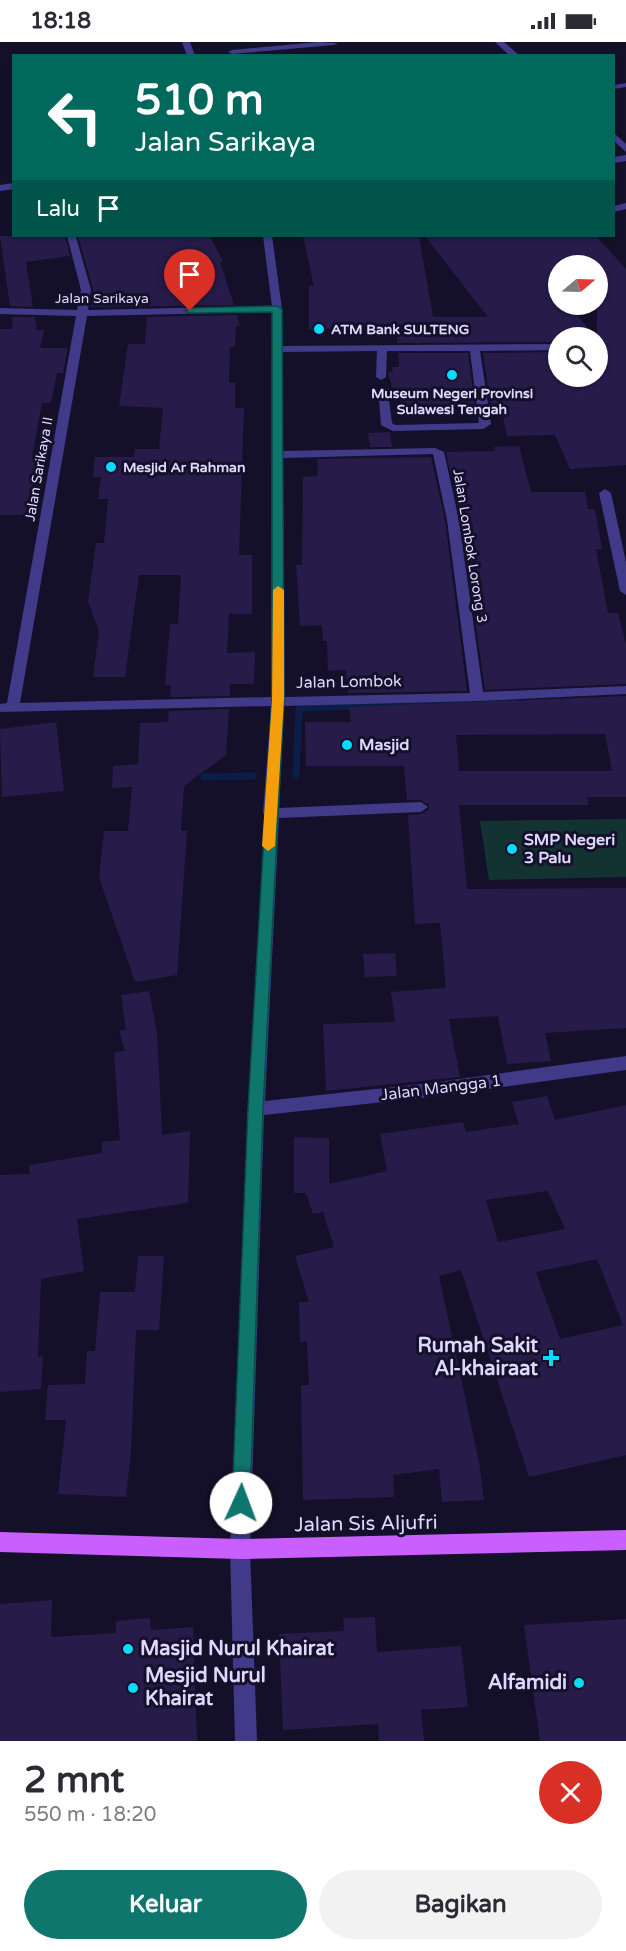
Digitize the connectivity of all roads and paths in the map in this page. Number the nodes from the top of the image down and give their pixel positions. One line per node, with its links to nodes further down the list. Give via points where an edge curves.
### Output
1 (334, 42): 3 (street)
2 (499, 42): 4 (street)
3 (232, 52)
4 (514, 54)
5 (615, 137): 6 (street)
6 (626, 149)
7 (71, 237): 11 (street, Jalan Sarikaya II, via 86,290)
8 (268, 237): 9 (street)
9 (277, 309): 11 (street, Jalan Sarikaya); 13 (street)
10 (0, 311): 11 (street, Jalan Sarikaya)
11 (81, 313): 25 (street, Jalan Sarikaya II)
12 (548, 347): 15 (street)
13 (278, 349): 14 (street); 18 (street)
14 (382, 349): 15 (street); 16 (street)
15 (475, 349): 17 (street, via 483,426 393,429 387,425)
16 (381, 377)
17 (384, 400)
18 (279, 455): 23 (street, Jalan Lombok Lorong 3, via 435,451 440,454 453,519); 24 (street)
19 (605, 493): 20 (street)
20 (620, 535): 21 (street)
21 (626, 591)
22 (626, 690): 23 (street, Jalan Lombok)
23 (477, 696): 24 (street, Jalan Lombok)
24 (278, 700): 25 (street, Jalan Lombok); 27 (street)
25 (6, 707)
26 (421, 807): 27 (street)
27 (270, 813): 29 (street)
28 (626, 1063): 29 (street, Jalan Mangga 1)
29 (256, 1109): 32 (street)
30 (626, 1540): 32 (main road, Jalan Sis Aljufri)
31 (0, 1542): 32 (main road, Jalan Sis Aljufri)
32 (240, 1550): 33 (street)
33 (246, 1741)

